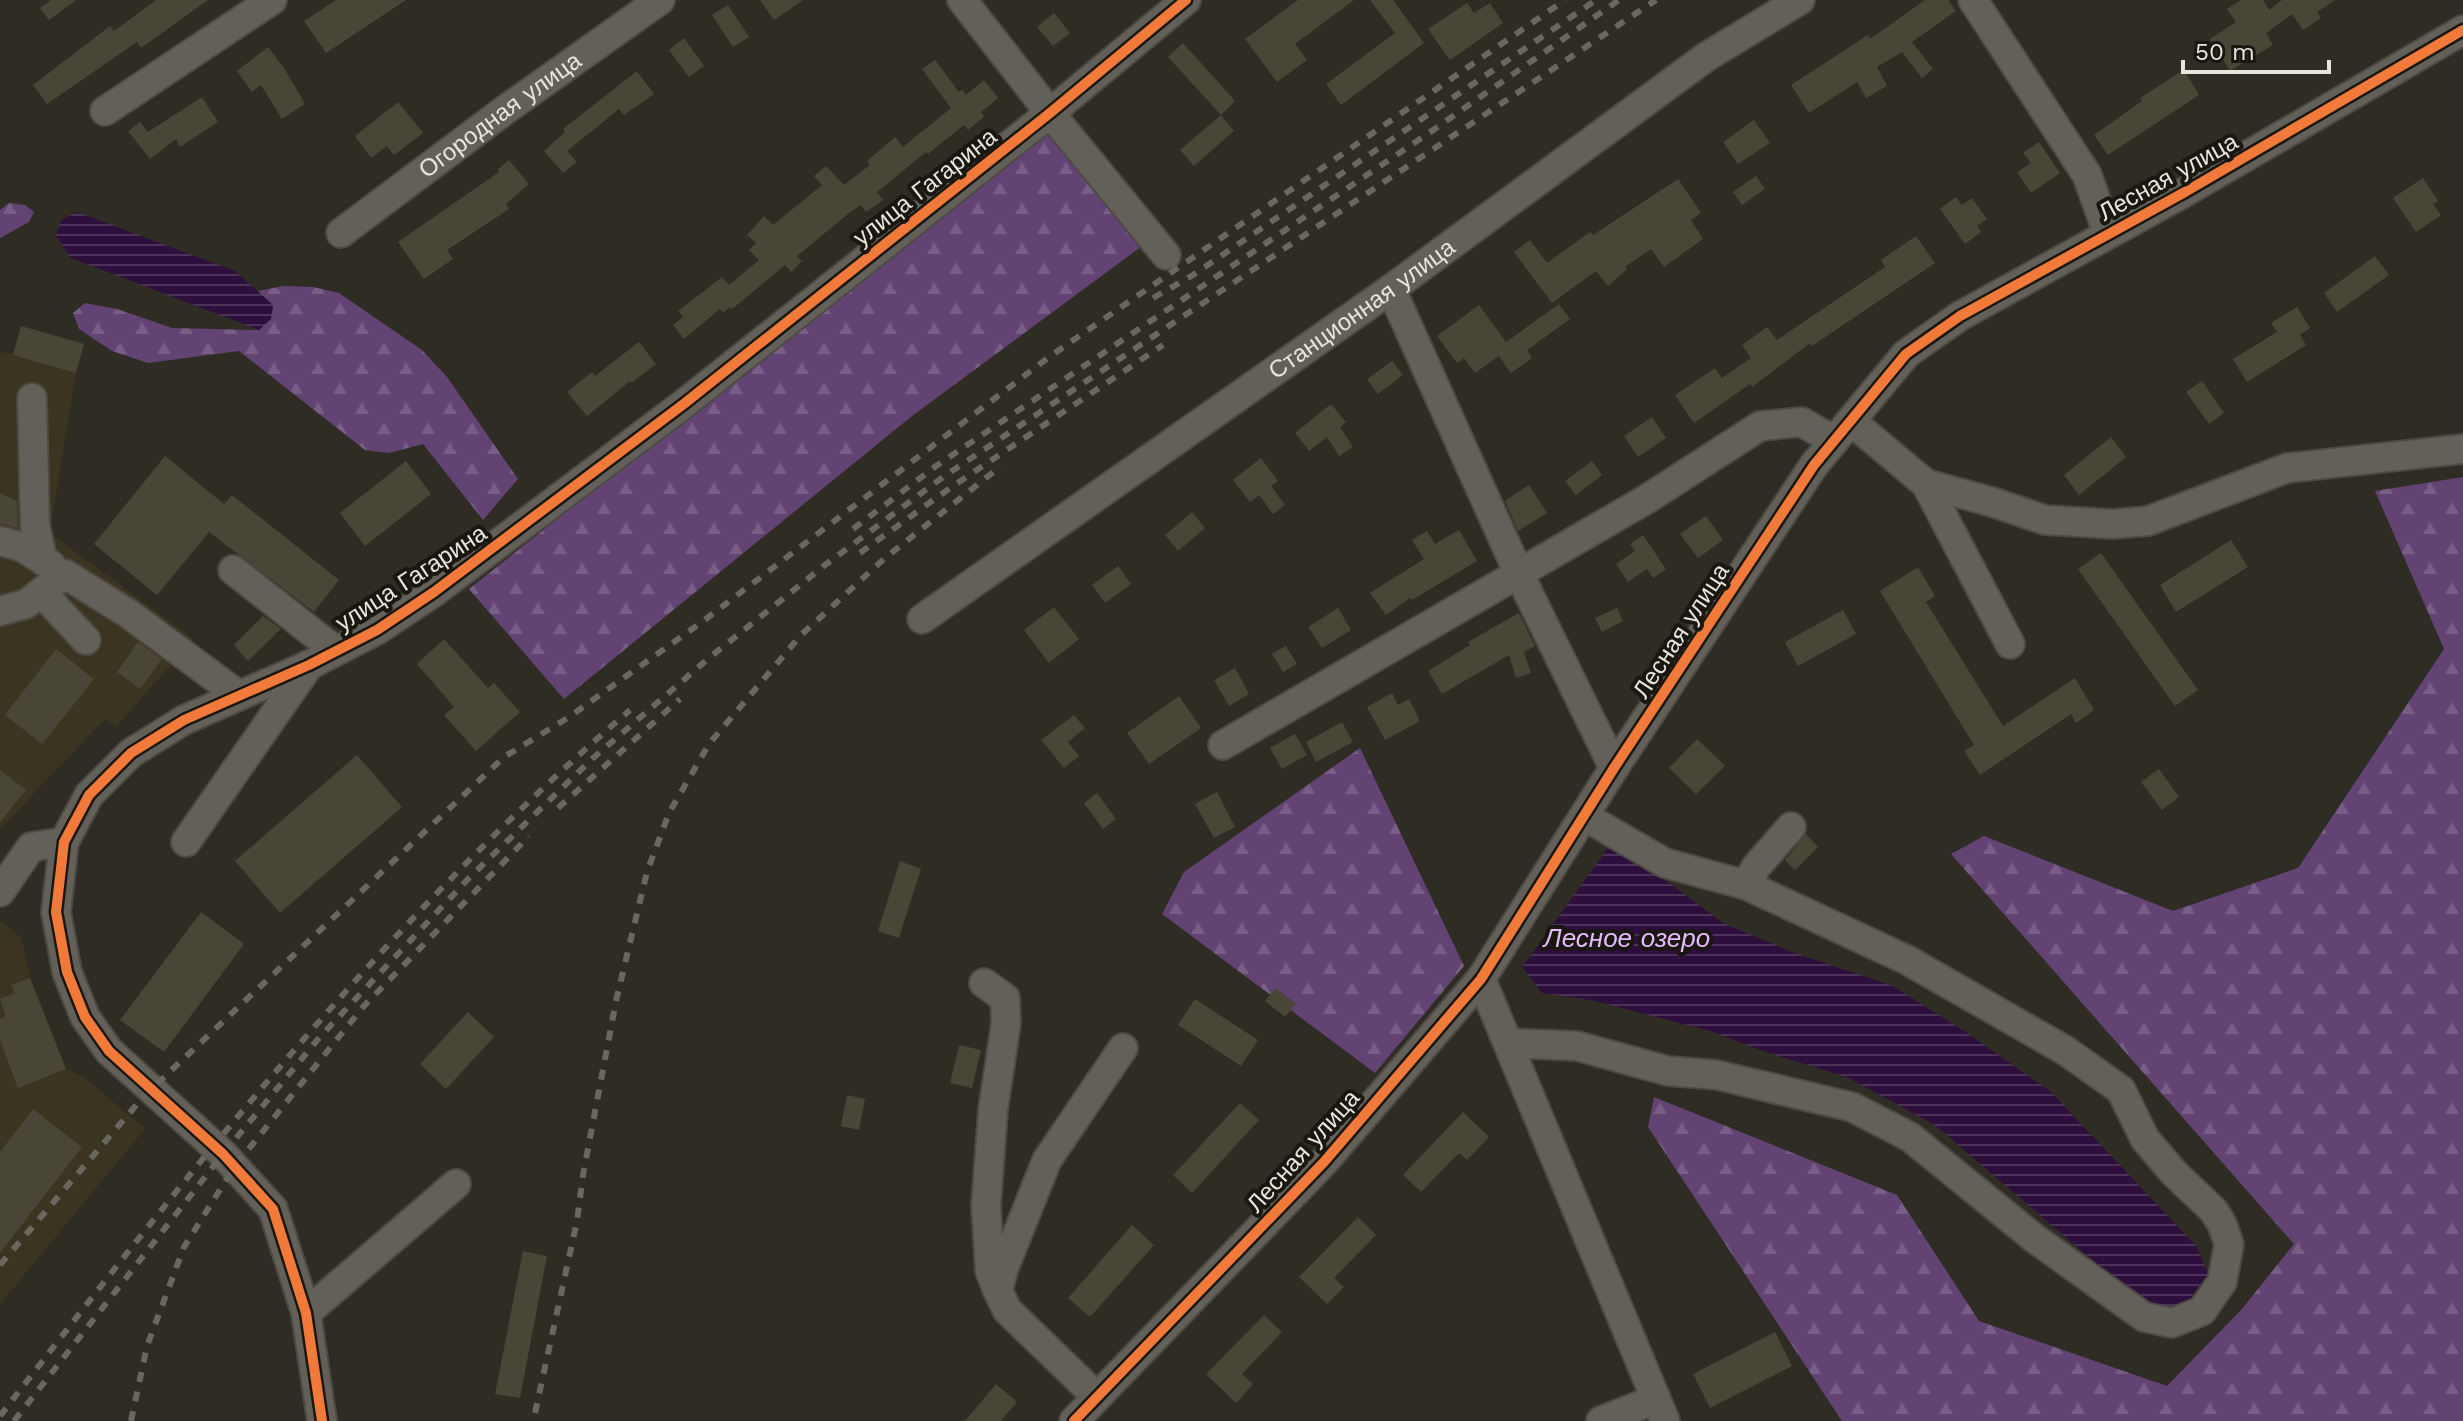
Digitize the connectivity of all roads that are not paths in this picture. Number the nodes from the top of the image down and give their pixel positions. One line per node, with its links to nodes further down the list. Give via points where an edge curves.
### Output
1 (272, 0): 8 (street)
2 (660, 0): 10 (street, Огородная улица)
3 (962, 0): 9 (street)
4 (1186, 0): 9 (street, улица Гагарина)
5 (1800, 0): 13 (street, Станционная улица, via 1706,57)
6 (1973, 0): 11 (street, via 2087,175)
7 (2463, 30): 11 (street, Лесная улица)
8 (105, 111)
9 (1050, 113): 12 (street); 27 (street, улица Гагарина, via 497,546 377,630)
10 (341, 233)
11 (2108, 234): 15 (street, Лесная улица, via 1960,316 1906,354)
12 (1166, 255)
13 (1391, 289): 21 (street); 24 (street, Станционная улица)
14 (32, 398): 19 (street, via 35,525)
15 (1843, 431): 17 (street); 21 (street, via 1802,422 1760,426); 31 (street, Лесная улица, via 1814,465)
16 (2463, 449): 17 (street, via 2287,468 2148,521 2113,524 2045,520)
17 (1926, 484): 26 (street)
18 (0, 541): 19 (street, via 22,547)
19 (54, 567): 22 (street); 29 (street, via 129,614)
20 (233, 570): 27 (street)
21 (1519, 574): 30 (street); 31 (street)
22 (41, 592): 23 (street, via 26,604); 25 (street)
23 (0, 611)
24 (922, 619)
25 (86, 640)
26 (2010, 644)
27 (336, 651): 28 (street, улица Гагарина)
28 (309, 665): 29 (street, улица Гагарина); 35 (street)
29 (237, 694): 34 (street, улица Гагарина, via 131,753 89,795)
30 (1223, 745)
31 (1614, 768): 32 (street, Лесная улица)
32 (1584, 816): 36 (street, via 1665,863); 38 (street, Лесная улица)
33 (1791, 827): 36 (street)
34 (64, 842): 37 (street, via 31,847); 44 (street, улица Гагарина, via 56,912 67,972 85,1017 109,1051 223,1154 273,1209)
35 (186, 842)
36 (1746, 885): 40 (street, via 1907,960 2066,1051 2121,1090 2145,1139 2222,1224 2229,1244 2222,1282 2202,1311 2172,1323 2144,1317 2034,1238 1910,1137 1852,1107 1717,1075 1668,1071 1577,1046)
37 (0, 892)
38 (1481, 979): 40 (street); 45 (street, Лесная улица, via 1324,1162)
39 (984, 983): 43 (street, via 1005,998 1006,1011 986,1206 990,1271)
40 (1508, 1043): 46 (street)
41 (1123, 1048): 43 (street, via 1047,1160)
42 (456, 1184): 44 (street)
43 (998, 1291): 45 (street, via 1007,1310)
44 (306, 1313): 47 (street, улица Гагарина)
45 (1097, 1397): 48 (street, Лесная улица)
46 (1660, 1410): 49 (street)
47 (322, 1421)
48 (1074, 1421)
49 (1601, 1421)

